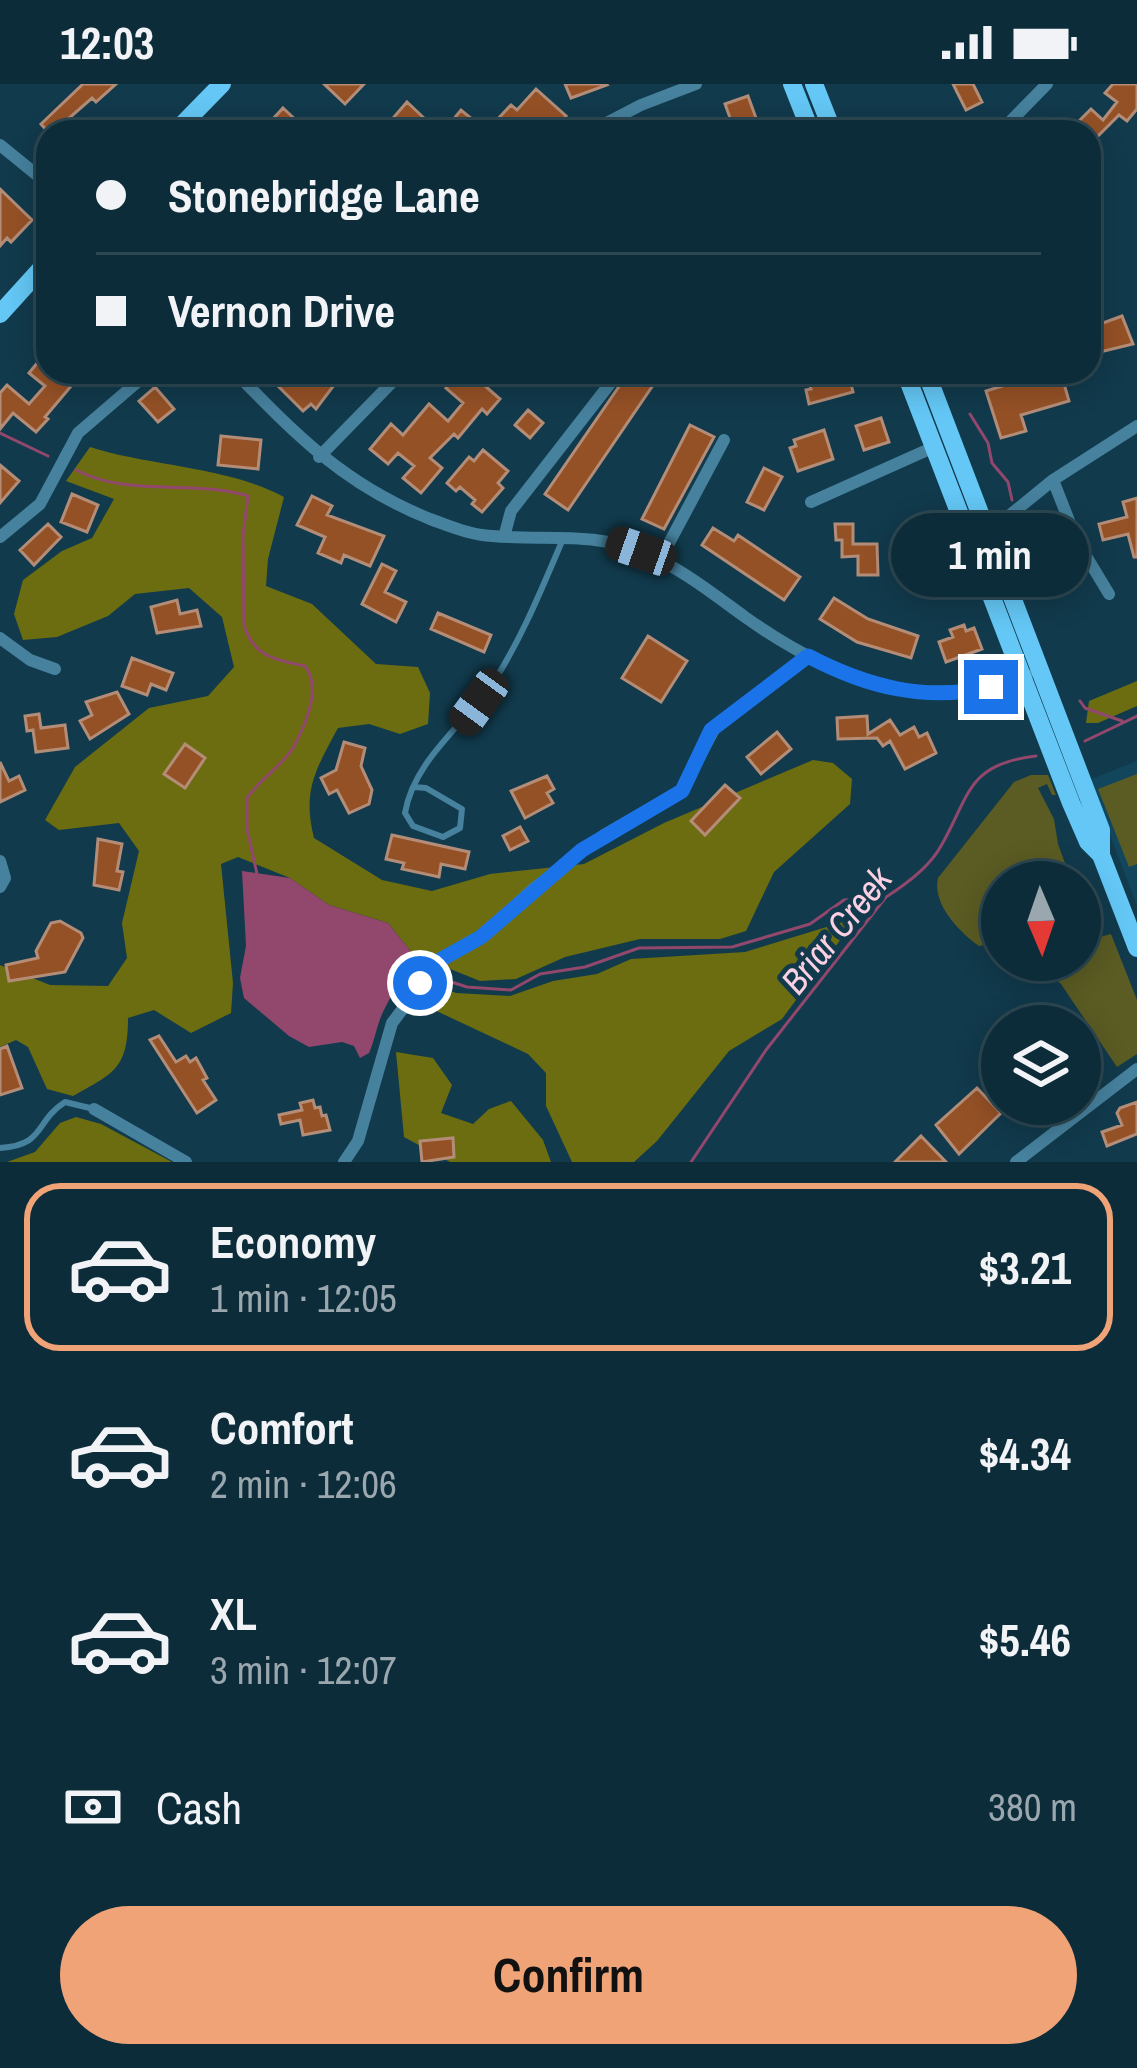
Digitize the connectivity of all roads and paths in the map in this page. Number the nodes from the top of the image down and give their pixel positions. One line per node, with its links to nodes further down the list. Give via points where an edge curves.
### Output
1 (222, 84): 6 (main road)
2 (695, 84): 7 (street)
3 (792, 84): 8 (main road)
4 (814, 84): 9 (main road)
5 (1047, 84): 10 (street)
6 (187, 120)
7 (612, 120)
8 (807, 120)
9 (828, 120)
10 (1012, 120)
11 (0, 145): 12 (street)
12 (36, 174)
13 (36, 274): 14 (main road)
14 (0, 314)
15 (135, 384): 28 (street, via 78,434 40,503)
16 (247, 384): 24 (street)
17 (390, 384): 24 (street)
18 (610, 384): 29 (street, via 511,512)
19 (910, 384): 23 (main road)
20 (930, 384): 30 (main road)
21 (1137, 426): 25 (street)
22 (724, 440): 31 (street)
23 (934, 447): 26 (street); 30 (main road)
24 (320, 457): 29 (street, via 406,509)
25 (1053, 480): 30 (street); 32 (street)
26 (811, 502)
27 (564, 536): 29 (street); 31 (street, via 609,540); 37 (lane, via 495,680)
28 (0, 537)
29 (504, 537)
30 (981, 539): 36 (main road)
31 (660, 560): 34 (street)
32 (1109, 594)
33 (0, 638): 35 (street)
34 (808, 656): 36 (street, via 859,680 918,693 976,690); 45 (street, via 711,730 682,791 582,850 437,964 387,1034 358,1142)
35 (55, 669)
36 (1030, 673): 40 (main road, via 1085,836 1101,855)
37 (414, 787): 37 (lane, via 462,809 460,828 443,837 413,826 405,813)
38 (0, 861): 39 (street)
39 (0, 887)
40 (1137, 948)
41 (1137, 1069): 46 (street)
42 (94, 1109): 43 (lane, via 64,1102 37,1137); 44 (street)
43 (0, 1148)
44 (186, 1162)
45 (344, 1162)
46 (1016, 1162)

